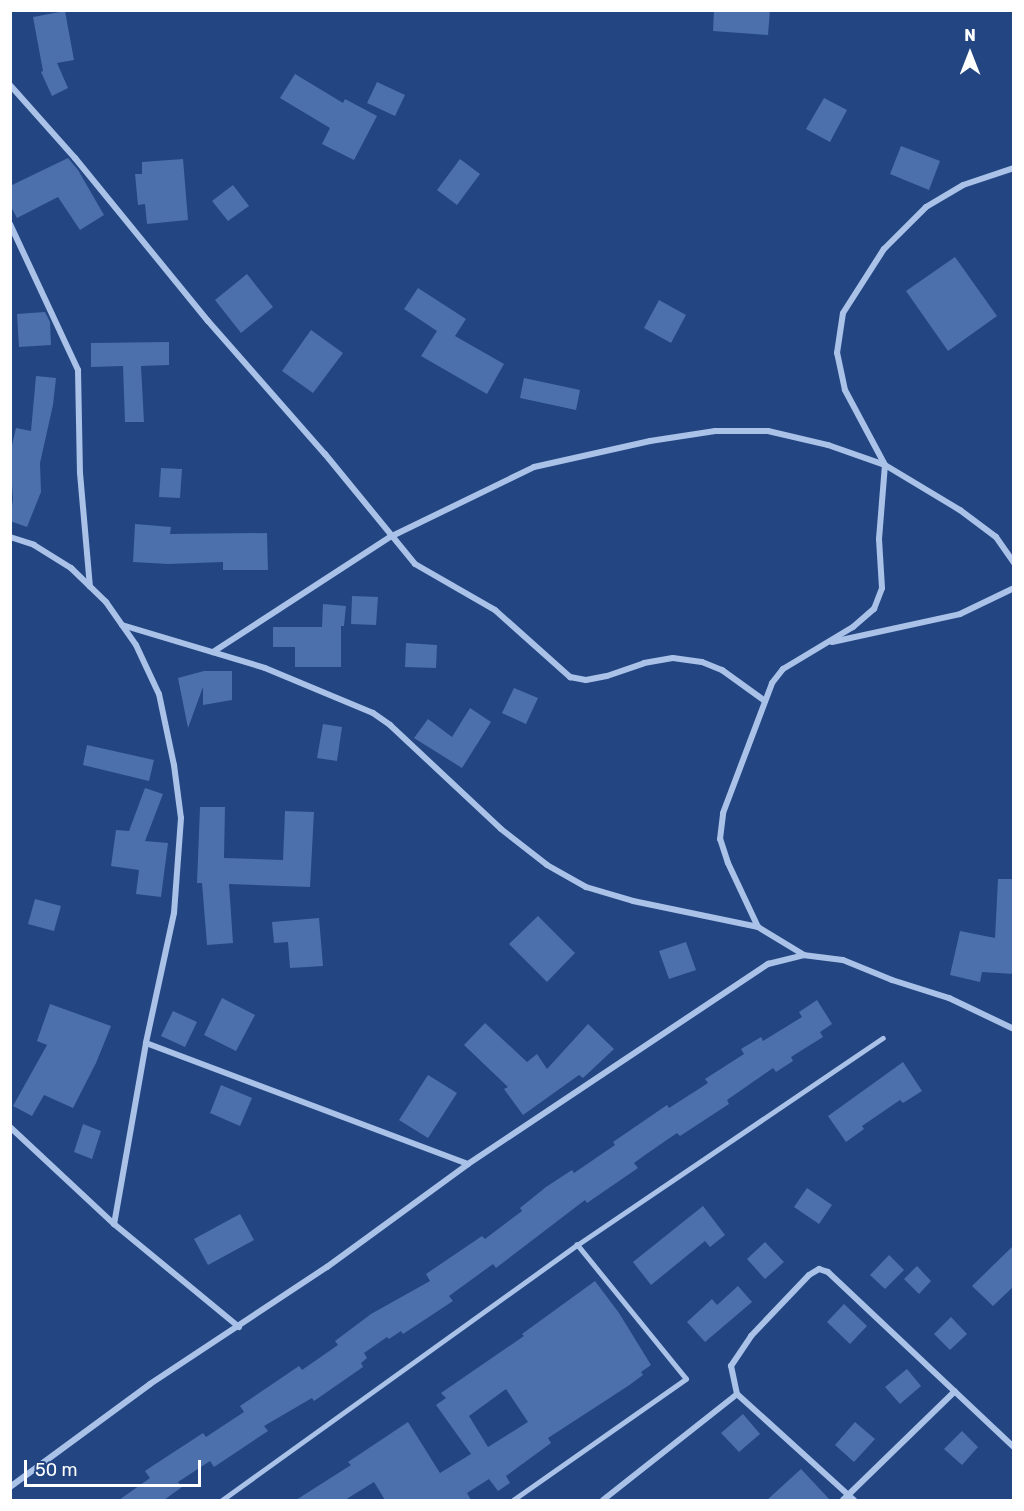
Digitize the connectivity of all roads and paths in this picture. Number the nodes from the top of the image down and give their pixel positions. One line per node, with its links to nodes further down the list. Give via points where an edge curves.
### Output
1 (10, 85): 6 (street, via 208,321 326,454)
2 (1014, 168): 4 (street, via 963,184 926,207 884,249 843,313 837,353 844,390)
3 (10, 224): 8 (street, via 78,370 81,484)
4 (885, 465): 6 (street, via 828,445 768,431 715,431 534,467); 7 (street, via 960,510 996,537); 11 (street, via 879,539 882,588 874,609)
5 (10, 537): 8 (street, via 34,545 71,568)
6 (390, 537): 12 (street); 13 (street, via 415,564 495,610 570,677 586,680 673,658 702,662 722,670)
7 (1014, 563)
8 (90, 587): 10 (street)
9 (1014, 588): 11 (street, via 960,614)
10 (122, 625): 12 (street); 18 (street, via 159,694 181,818 174,912)
11 (825, 643): 13 (street, via 783,669 772,682)
12 (213, 652): 14 (street, via 265,668 373,713 501,829 547,865 586,887)
13 (765, 701): 14 (street, via 723,813 720,839)
14 (758, 927): 15 (street)
15 (806, 956): 16 (street, via 843,960 949,998); 20 (street, via 768,964)
16 (1014, 1029)
17 (883, 1038): 22 (lane)
18 (146, 1043): 20 (street); 21 (street)
19 (10, 1127): 21 (street)
20 (468, 1164): 23 (street)
21 (114, 1224): 23 (street)
22 (577, 1245): 29 (lane); 30 (lane, via 686,1379)
23 (239, 1327): 27 (street, via 150,1384)
24 (955, 1391): 25 (street, via 828,1272 819,1269 751,1336 730,1366); 26 (street); 28 (street)
25 (737, 1394): 28 (street); 31 (street)
26 (1014, 1447)
27 (10, 1487)
28 (848, 1495): 32 (street); 33 (street)
29 (222, 1500)
30 (513, 1500)
31 (603, 1500)
32 (843, 1500)
33 (854, 1500)

